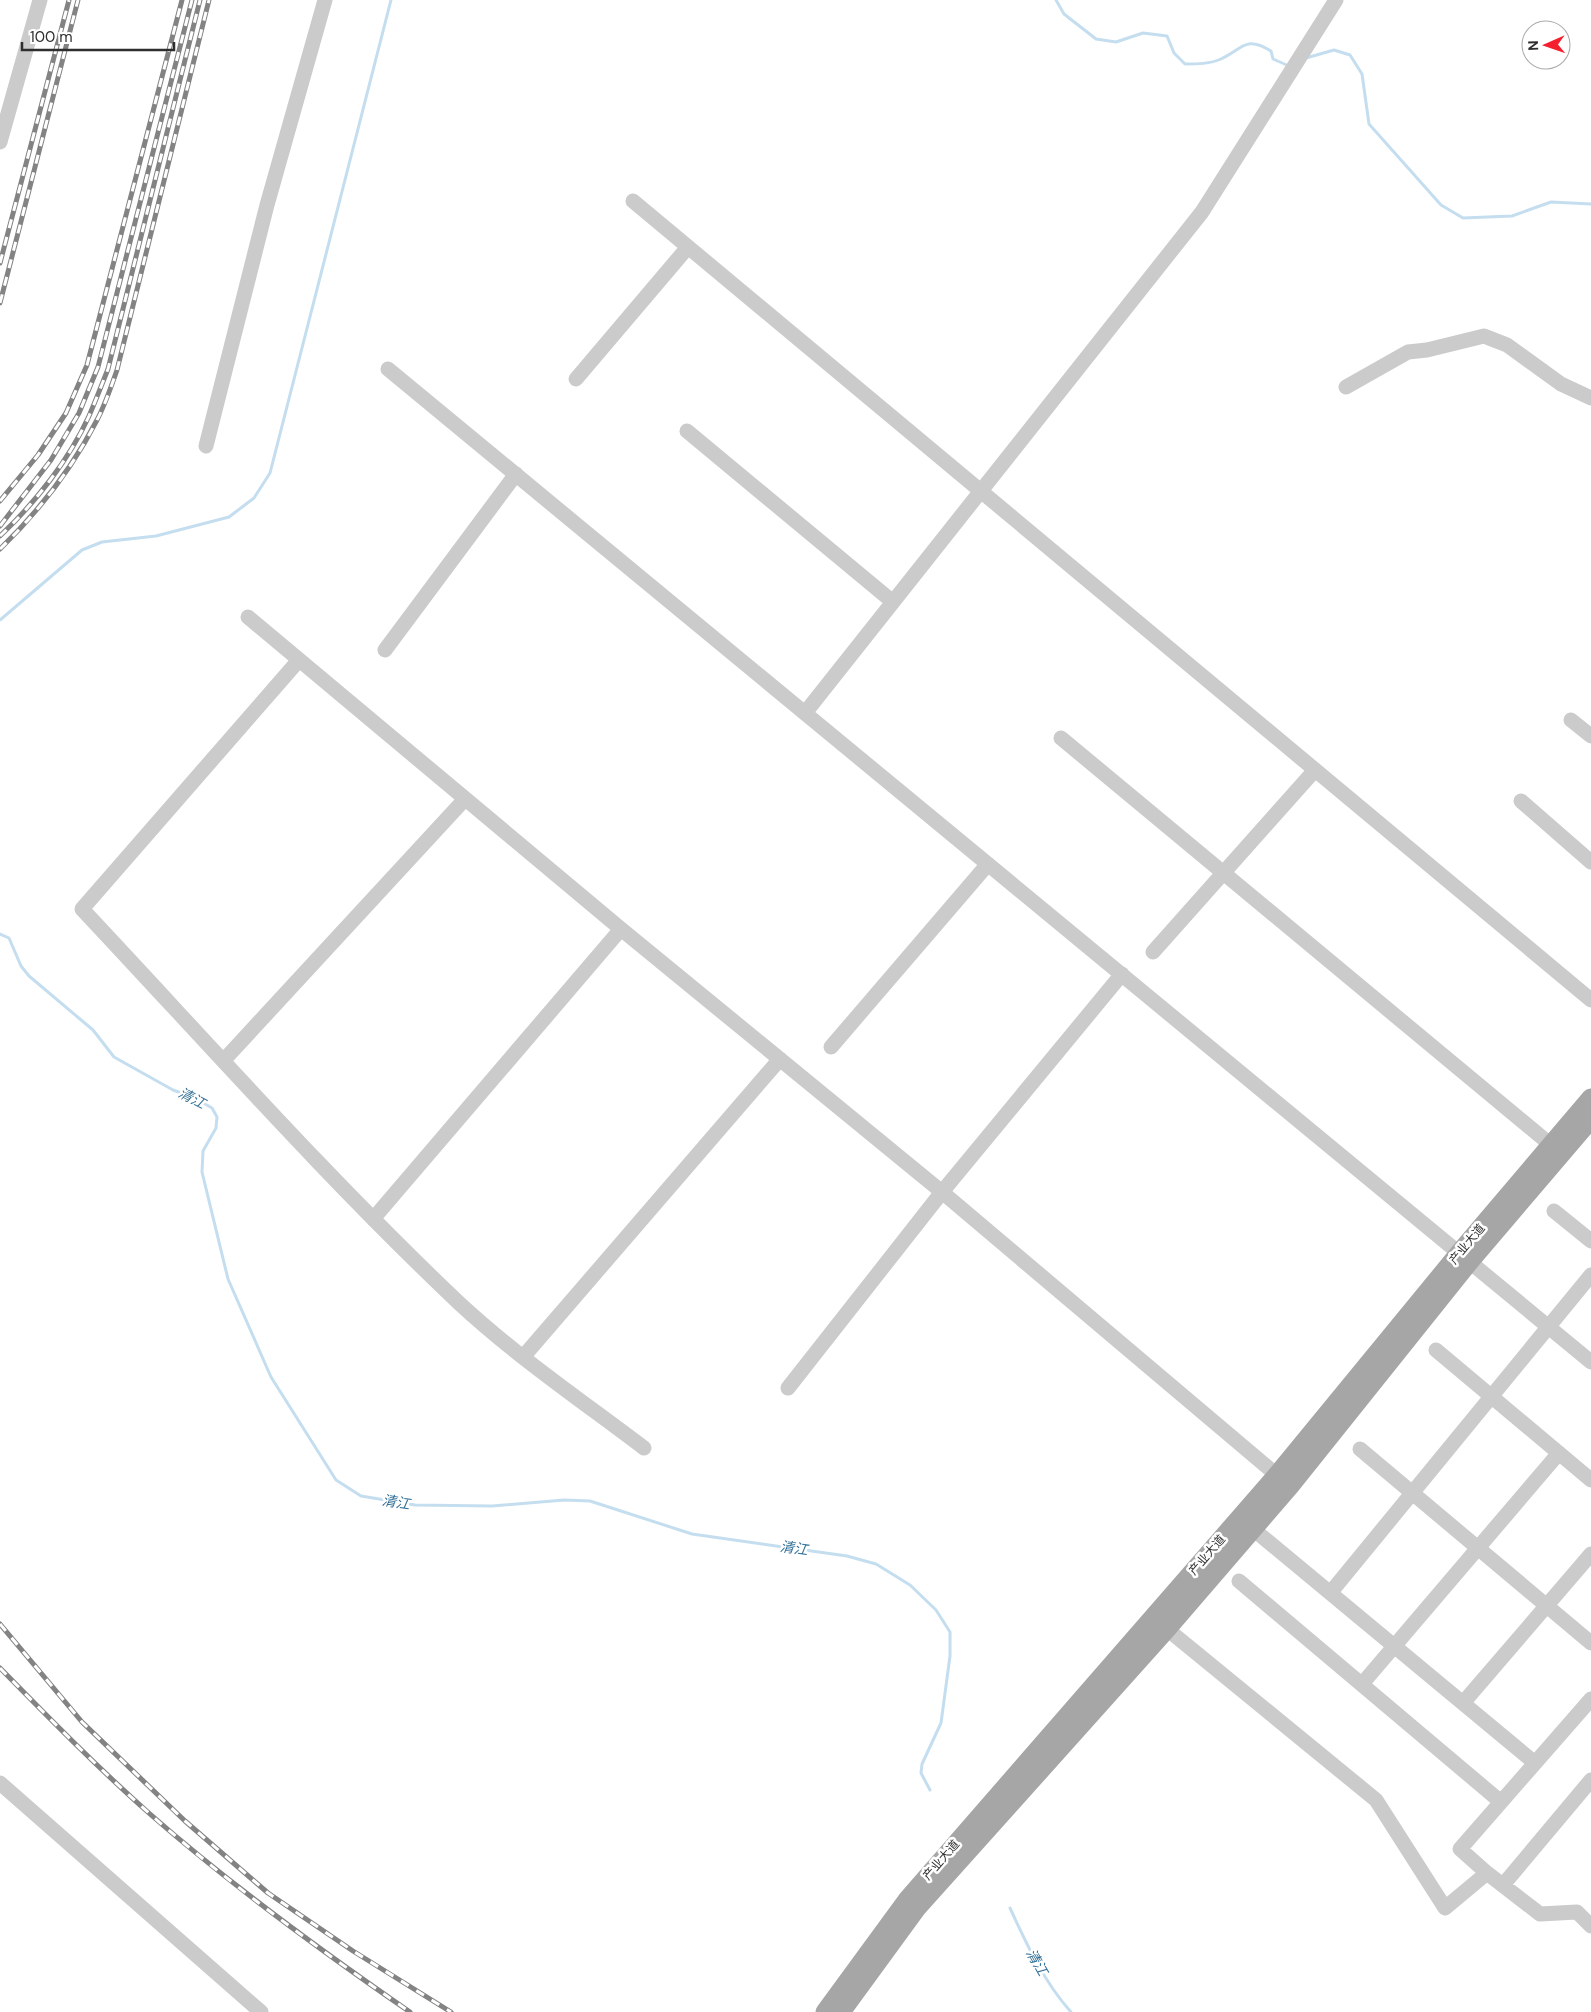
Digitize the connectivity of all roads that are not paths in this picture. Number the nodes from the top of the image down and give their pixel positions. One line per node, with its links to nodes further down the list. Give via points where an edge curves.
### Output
1 (40, 0): 4 (street)
2 (325, 0): 12 (street, via 267,205)
3 (1336, 0): 14 (street, via 1202,212)
4 (0, 142)
5 (633, 201): 6 (street)
6 (688, 247): 8 (street); 14 (street)
7 (388, 369): 13 (street)
8 (576, 379)
9 (1346, 387): 10 (street, via 1408,352 1484,336 1507,345 1561,384)
10 (1591, 398)
11 (688, 431): 15 (street)
12 (206, 446)
13 (516, 474): 17 (street); 19 (street)
14 (980, 491): 15 (street); 23 (street)
15 (893, 602): 19 (street)
16 (248, 617): 18 (street)
17 (385, 650)
18 (298, 660): 24 (street); 35 (street, via 82,909)
19 (805, 713): 27 (street)
20 (1571, 720): 21 (street)
21 (1591, 736)
22 (1061, 738): 28 (street)
23 (1315, 770): 28 (street); 32 (street)
24 (465, 799): 29 (street); 35 (street)
25 (1521, 801): 26 (street)
26 (1591, 862)
27 (988, 864): 31 (street); 33 (street)
28 (1223, 873): 30 (street); 38 (street)
29 (621, 929): 34 (street); 41 (street)
30 (1153, 952)
31 (1122, 974): 39 (street); 43 (street)
32 (1591, 1000)
33 (831, 1048)
34 (780, 1059): 39 (street); 47 (street)
35 (224, 1060): 41 (street)
36 (1591, 1098): 38 (main road, 产业大道)
37 (1591, 1120): 43 (main road, 产业大道)
38 (1551, 1145): 43 (main road, 产业大道)
39 (942, 1192): 49 (street); 54 (street)
40 (1554, 1211): 42 (street)
41 (374, 1219): 47 (street, via 460,1304)
42 (1591, 1241)
43 (1465, 1257): 45 (street); 54 (main road, 产业大道)
44 (1591, 1275): 45 (street)
45 (1548, 1327): 48 (street); 50 (street)
46 (1436, 1350): 50 (street)
47 (523, 1357): 51 (street)
48 (1591, 1362)
49 (788, 1388)
50 (1491, 1396): 53 (street); 56 (street)
51 (644, 1448)
52 (1360, 1449): 56 (street)
53 (1559, 1453): 55 (street); 58 (street)
54 (1284, 1480): 57 (main road, 产业大道); 77 (main road, 产业大道, via 906,1900)
55 (1591, 1480)
56 (1412, 1493): 58 (street); 61 (street)
57 (1253, 1529): 61 (street); 63 (main road, 产业大道)
58 (1478, 1548): 62 (street); 65 (street)
59 (1591, 1554): 62 (street)
60 (1239, 1581): 66 (street)
61 (1330, 1592): 65 (street)
62 (1547, 1606): 64 (street); 68 (street)
63 (1167, 1629): 73 (street, via 1376,1800 1445,1908); 78 (main road, 产业大道, via 917,1908)
64 (1591, 1643)
65 (1395, 1646): 66 (street); 68 (street)
66 (1362, 1684): 72 (street)
67 (1591, 1699): 69 (street)
68 (1463, 1703): 69 (street)
69 (1536, 1763): 72 (street)
70 (1591, 1780): 74 (street)
71 (0, 1783): 76 (street)
72 (1501, 1802): 73 (street, via 1460,1850)
73 (1487, 1873): 74 (street)
74 (1503, 1885): 75 (street, via 1540,1914 1577,1912)
75 (1591, 1926)
76 (257, 2011)
77 (825, 2012)
78 (841, 2012)

